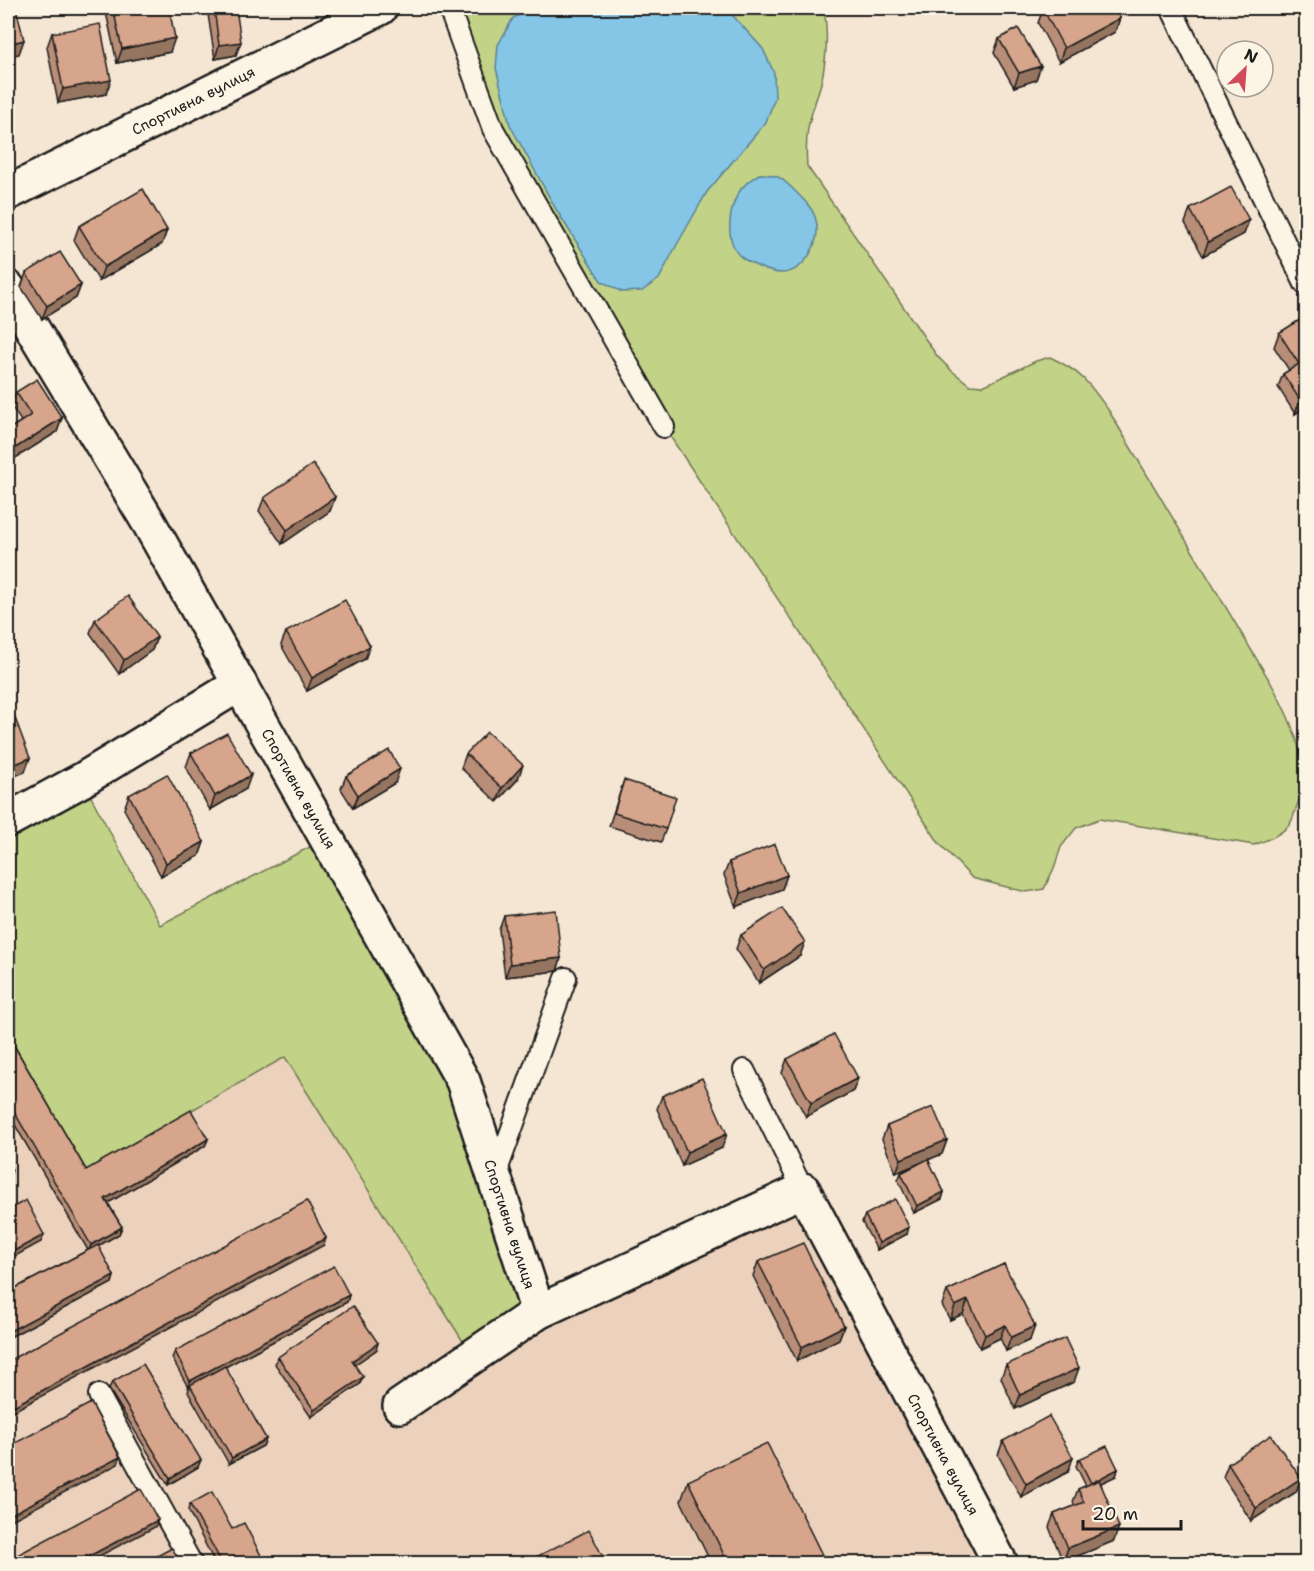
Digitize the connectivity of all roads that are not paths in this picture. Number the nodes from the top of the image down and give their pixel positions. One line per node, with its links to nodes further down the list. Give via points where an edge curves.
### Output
1 (380, 8): 4 (street, Спортивна вулиця)
2 (449, 8): 7 (lane, via 493,129)
3 (1170, 8): 5 (lane)
4 (8, 193)
5 (1305, 284)
6 (8, 288): 8 (street, Спортивна вулиця)
7 (664, 428)
8 (240, 684): 9 (street); 12 (street, Спортивна вулиця, via 463,1081)
9 (8, 820)
10 (566, 978): 12 (lane)
11 (744, 1070): 13 (lane)
12 (494, 1178): 14 (street, Спортивна вулиця)
13 (803, 1190): 14 (street); 18 (street, Спортивна вулиця)
14 (538, 1312): 16 (street)
15 (99, 1395): 17 (lane)
16 (400, 1406)
17 (192, 1563)
18 (1002, 1563)

